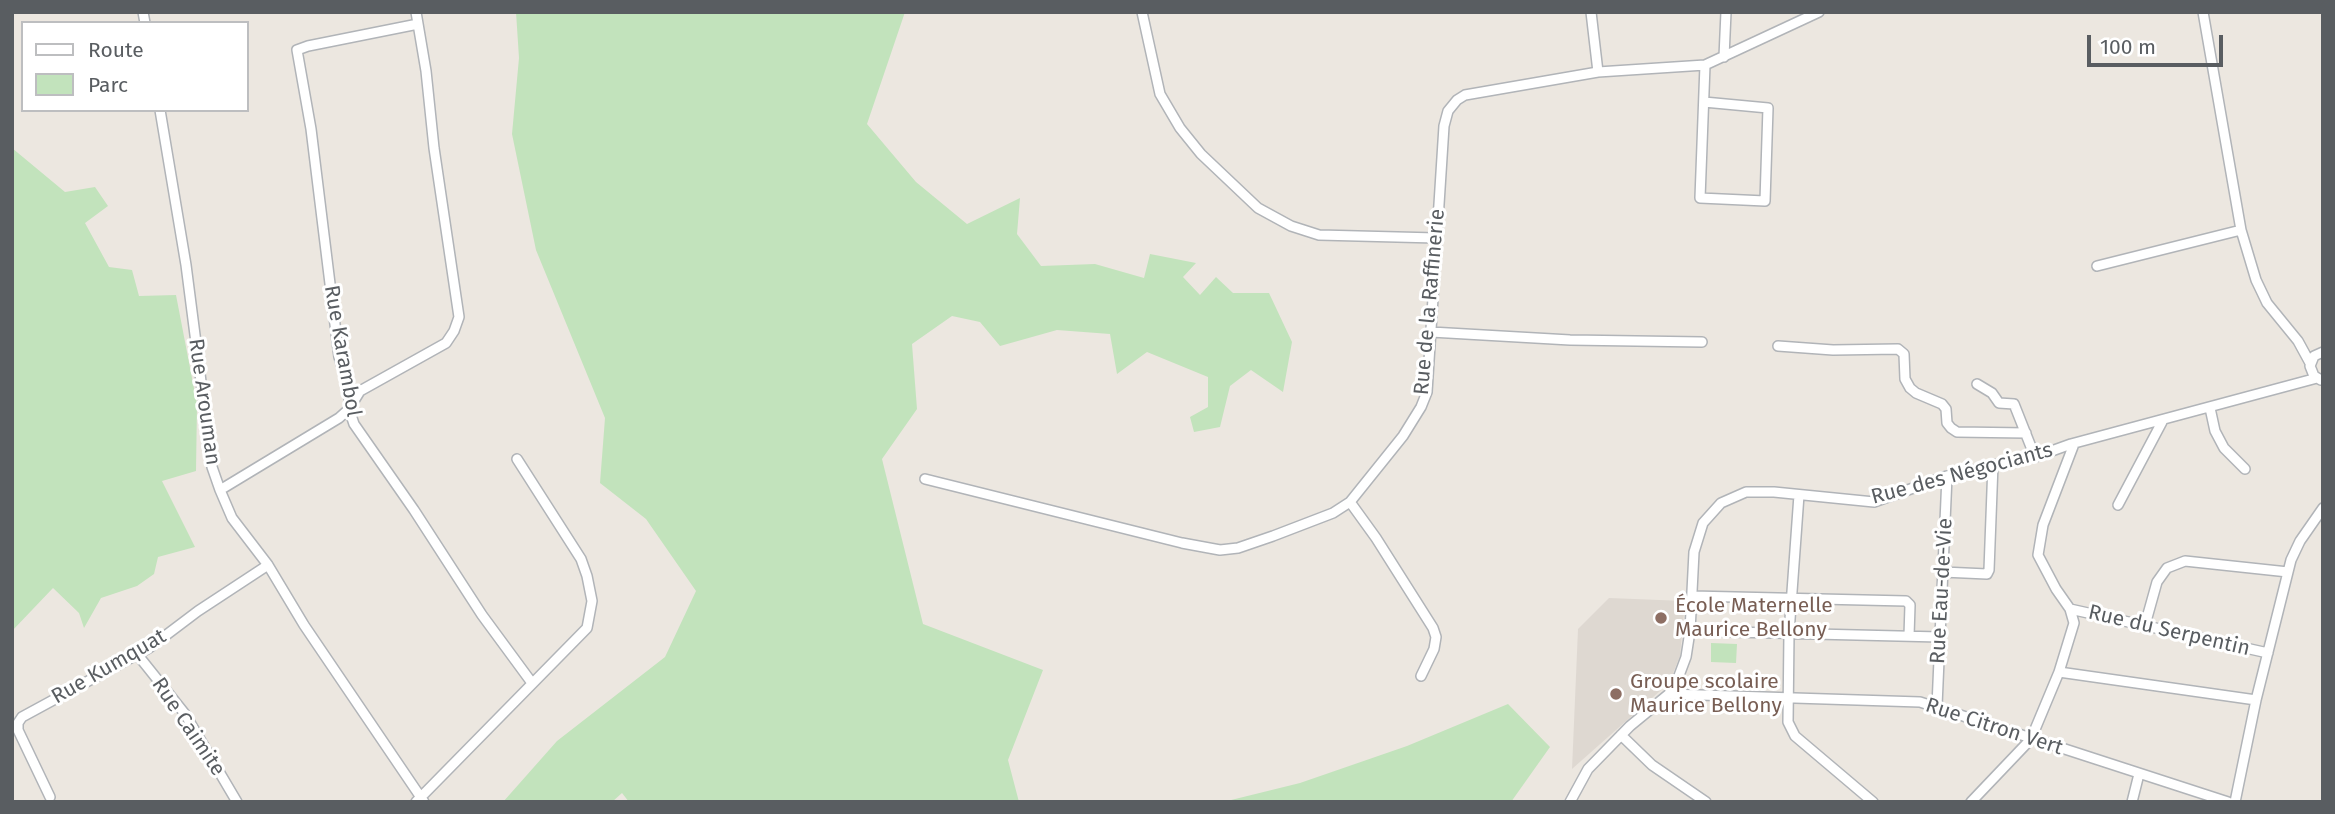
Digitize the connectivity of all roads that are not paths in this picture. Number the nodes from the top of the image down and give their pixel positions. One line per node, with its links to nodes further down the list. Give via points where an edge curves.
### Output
1 (415, 12): 7 (street)
2 (1142, 12): 14 (street, via 1160,94 1180,128 1258,208 1319,235)
3 (1591, 12): 10 (street)
4 (1726, 12): 8 (street)
5 (1819, 12): 8 (street, Rue de la Raffinerie)
6 (2203, 12): 13 (street)
7 (418, 24): 26 (street, via 459,317 446,343 360,391); 26 (street, Rue Karambol, via 297,50)
8 (1724, 57): 9 (street, Rue de la Raffinerie)
9 (1705, 65): 10 (street, Rue de la Raffinerie); 11 (street)
10 (1598, 72): 14 (street, Rue de la Raffinerie, via 1457,100 1445,120)
11 (1704, 102): 11 (street, via 1700,198 1765,201 1768,108)
12 (160, 112): 36 (street, Rue Arouman, via 212,467)
13 (2241, 230): 15 (street); 17 (street, via 2267,303)
14 (1436, 238): 16 (street, Rue de la Raffinerie)
15 (2097, 266)
16 (1431, 332): 18 (street); 38 (street, Rue de la Raffinerie, via 1427,392 1421,407)
17 (2298, 341): 20 (street); 21 (street)
18 (1702, 342)
19 (1778, 346): 28 (street, via 1898,349 1904,354 1910,388 1942,404 1947,423 1957,432)
20 (2323, 352): 21 (street, via 2314,356)
21 (2310, 365): 22 (street); 24 (street)
22 (2321, 379): 24 (street, Rue des Négociants)
23 (1977, 384): 28 (street, via 1999,403 2014,404)
24 (2297, 384): 25 (street, Rue des Négociants)
25 (2210, 408): 27 (street, Rue des Négociants); 33 (street, via 2224,448)
26 (349, 409): 36 (street); 56 (street, Rue Karambol, via 385,471)
27 (2162, 422): 29 (street, Rue des Négociants); 39 (street)
28 (2026, 433): 30 (street)
29 (2074, 444): 30 (street, Rue des Négociants); 46 (street, via 2043,525 2038,555)
30 (2035, 457): 32 (street, Rue des Négociants)
31 (517, 459): 56 (street, via 581,559 592,601 587,628)
32 (1993, 464): 34 (street, Rue des Négociants); 42 (street, via 1989,570 1987,574)
33 (2245, 469)
34 (1947, 476): 37 (street, Rue des Négociants, via 1874,502); 42 (street, Rue Eau-de-Vie)
35 (925, 480): 38 (street, Rue de la Raffinerie, via 1220,551 1273,536)
36 (220, 490): 41 (street, Rue Arouman, via 232,518)
37 (1799, 495): 44 (street, Rue des Négociants, via 1746,492 1721,503 1703,523 1694,551); 45 (street)
38 (1350, 502): 55 (street, via 1433,628 1434,649)
39 (2118, 505)
40 (2323, 508): 43 (street, via 2300,541)
41 (268, 565): 53 (street, Rue Kumquat); 65 (street, Rue Arouman)
42 (1943, 572): 51 (street, Rue Eau-de-Vie)
43 (2288, 572): 47 (street, via 2185,561 2167,568 2157,582); 52 (street)
44 (1692, 596): 45 (street); 48 (street, Rue des Négociants)
45 (1791, 597): 49 (street); 50 (street, via 1906,601 1910,605)
46 (2070, 609): 47 (street, Rue du Serpentin); 54 (street, via 2074,623)
47 (2145, 625): 52 (street, Rue du Serpentin)
48 (1690, 631): 49 (street); 57 (street, Rue des Négociants, via 1686,657)
49 (1789, 633): 50 (street); 58 (street)
50 (1909, 636): 51 (street)
51 (1940, 637): 60 (street, Rue Eau-de-Vie)
52 (2268, 653): 59 (street)
53 (137, 654): 64 (street, Rue Kumquat, via 18,723); 66 (street, Rue Caimite, via 185,714)
54 (2059, 672): 59 (street); 62 (street)
55 (1421, 676)
56 (532, 683): 65 (street)
57 (1669, 694): 58 (street, Rue Citron Vert); 61 (street, Rue des Négociants)
58 (1788, 698): 60 (street, Rue Citron Vert); 69 (street, via 1788,722 1795,736)
59 (2256, 700): 73 (street)
60 (1937, 706): 62 (street, Rue Citron Vert)
61 (1621, 735): 67 (street, Rue des Négociants, via 1588,769); 68 (street, via 1652,765)
62 (2031, 739): 63 (street, Rue Citron Vert); 70 (street)
63 (2139, 774): 71 (street); 72 (street, Rue Citron Vert)
64 (50, 797)
65 (420, 800)
66 (237, 802)
67 (1570, 802)
68 (1706, 802)
69 (1873, 802)
70 (1971, 802)
71 (2132, 802)
72 (2228, 802)
73 (2235, 802)

